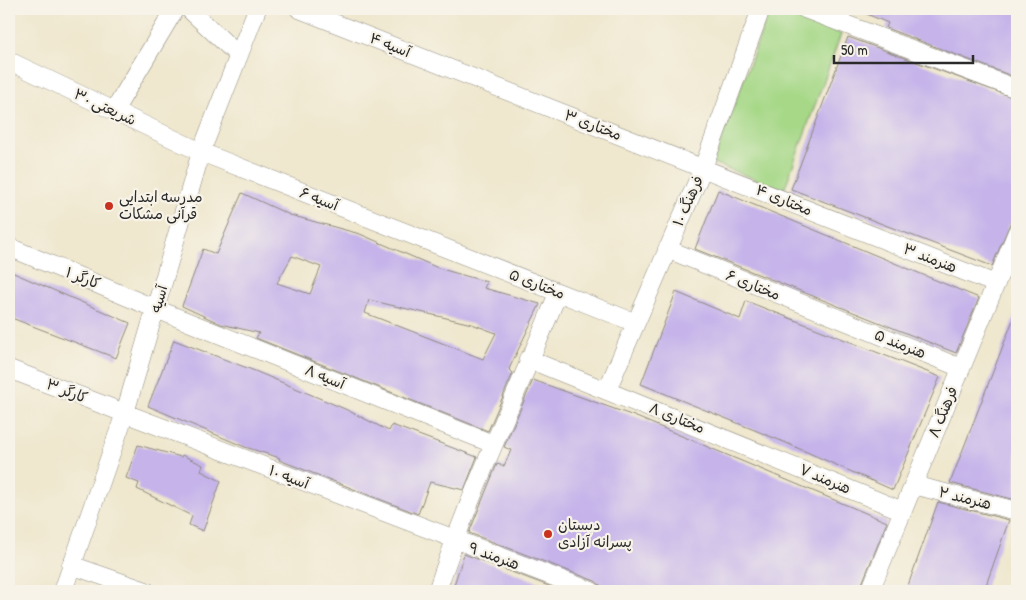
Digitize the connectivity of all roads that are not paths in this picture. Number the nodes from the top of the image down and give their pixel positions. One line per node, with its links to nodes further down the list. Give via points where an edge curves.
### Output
1 (175, 9): 11 (street)
2 (189, 9): 7 (street)
3 (258, 9): 7 (street, آسیه)
4 (299, 9): 9 (street, آسیه ۴)
5 (761, 9): 13 (street, فرهنگ ۱۰)
6 (805, 9): 10 (street)
7 (239, 56): 12 (street, آسیه)
8 (9, 61): 11 (street, شریعتی ۳۰)
9 (482, 82): 13 (street, مختاری ۳)
10 (1017, 89)
11 (114, 111): 12 (street, شریعتی ۳۰)
12 (200, 152): 16 (street, آسیه ۶); 21 (street, آسیه)
13 (703, 168): 15 (street, مختاری ۴); 18 (street, فرهنگ ۱۰)
14 (1017, 232): 19 (street, فرهنگ ۸)
15 (865, 233): 19 (street, هنرمند ۳)
16 (438, 246): 20 (street, مختاری ۵)
17 (9, 248): 21 (street, کارگر ۱)
18 (667, 249): 22 (street, مختاری ۶); 23 (street, فرهنگ ۱۰)
19 (996, 284): 25 (street, فرهنگ ۸)
20 (558, 293): 23 (street, مختاری ۵); 24 (street)
21 (156, 309): 28 (street, آسیه); 29 (street, آسیه ۸)
22 (839, 320): 25 (street, هنرمند ۵)
23 (636, 323): 27 (street, فرهنگ ۱۰)
24 (528, 360): 27 (street, مختاری ۸); 29 (street)
25 (961, 368): 31 (street, فرهنگ ۸)
26 (9, 369): 28 (street, کارگر ۳)
27 (607, 390): 30 (street, مختاری ۸)
28 (125, 413): 34 (street, آسیه ۱۰); 35 (street, آسیه)
29 (493, 444): 34 (street)
30 (747, 447): 32 (street, هنرمند ۷)
31 (913, 485): 32 (street, فرهنگ ۸); 33 (street, هنرمند ۲)
32 (902, 511): 40 (street, فرهنگ ۸)
33 (1017, 511)
34 (454, 541): 38 (street); 39 (street, هنرمند ۹)
35 (71, 565): 36 (street, آسیه); 37 (street)
36 (63, 591)
37 (146, 591)
38 (437, 591)
39 (591, 591)
40 (870, 591)

